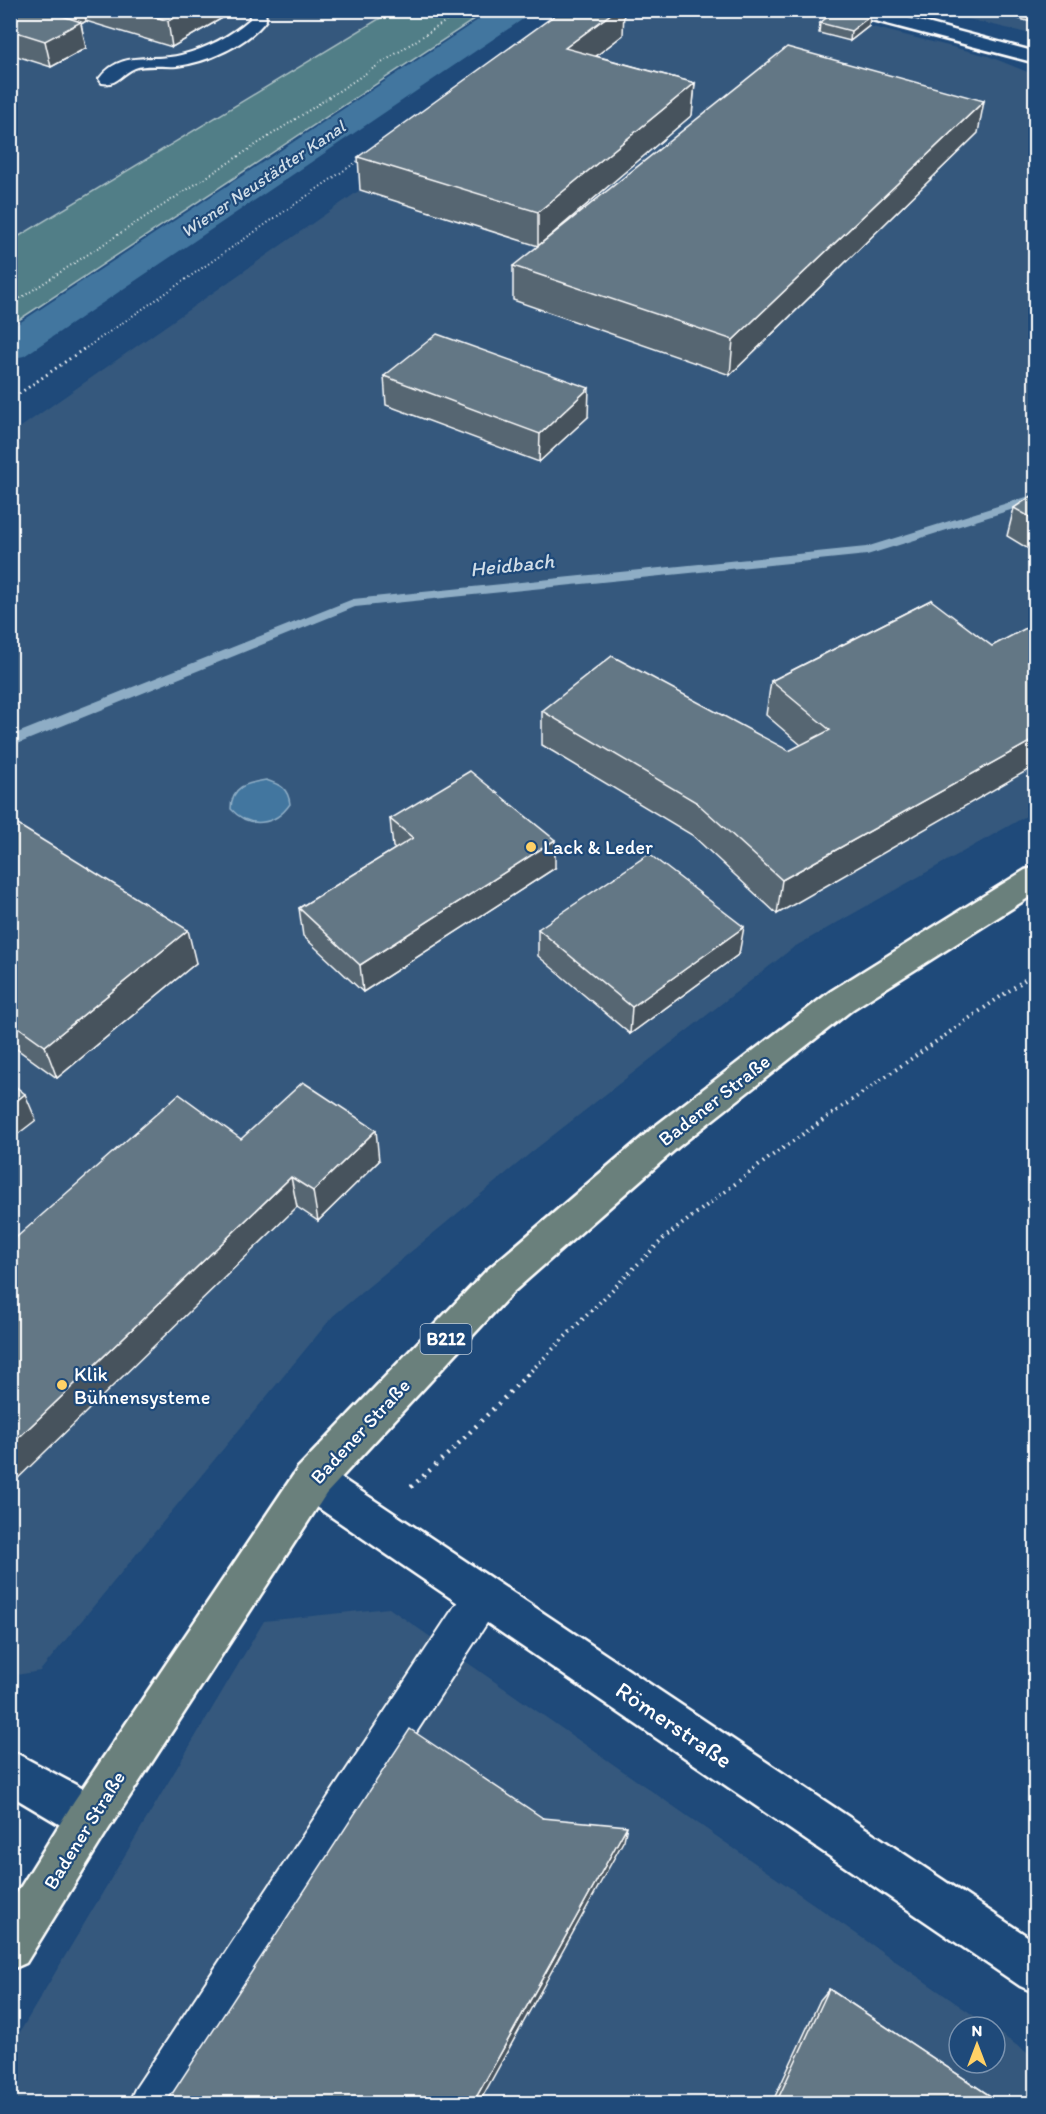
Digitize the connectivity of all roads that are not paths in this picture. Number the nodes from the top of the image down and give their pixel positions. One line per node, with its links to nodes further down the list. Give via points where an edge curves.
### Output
1 (257, 10): 4 (lane, via 258,20 238,38 212,51 180,62 131,63)
2 (855, 10): 3 (street)
3 (1035, 58)
4 (108, 79)
5 (1035, 878): 6 (main road, Badener Straße / B212, via 842,1000 666,1137 499,1282)
6 (312, 1481): 7 (street, Römerstraße); 9 (main road, Badener Straße / B212)
7 (483, 1596): 11 (street, Römerstraße); 12 (lane)
8 (10, 1771): 9 (street)
9 (90, 1817): 10 (main road, Badener Straße / B212)
10 (10, 1947)
11 (1035, 1970)
12 (150, 2103)

